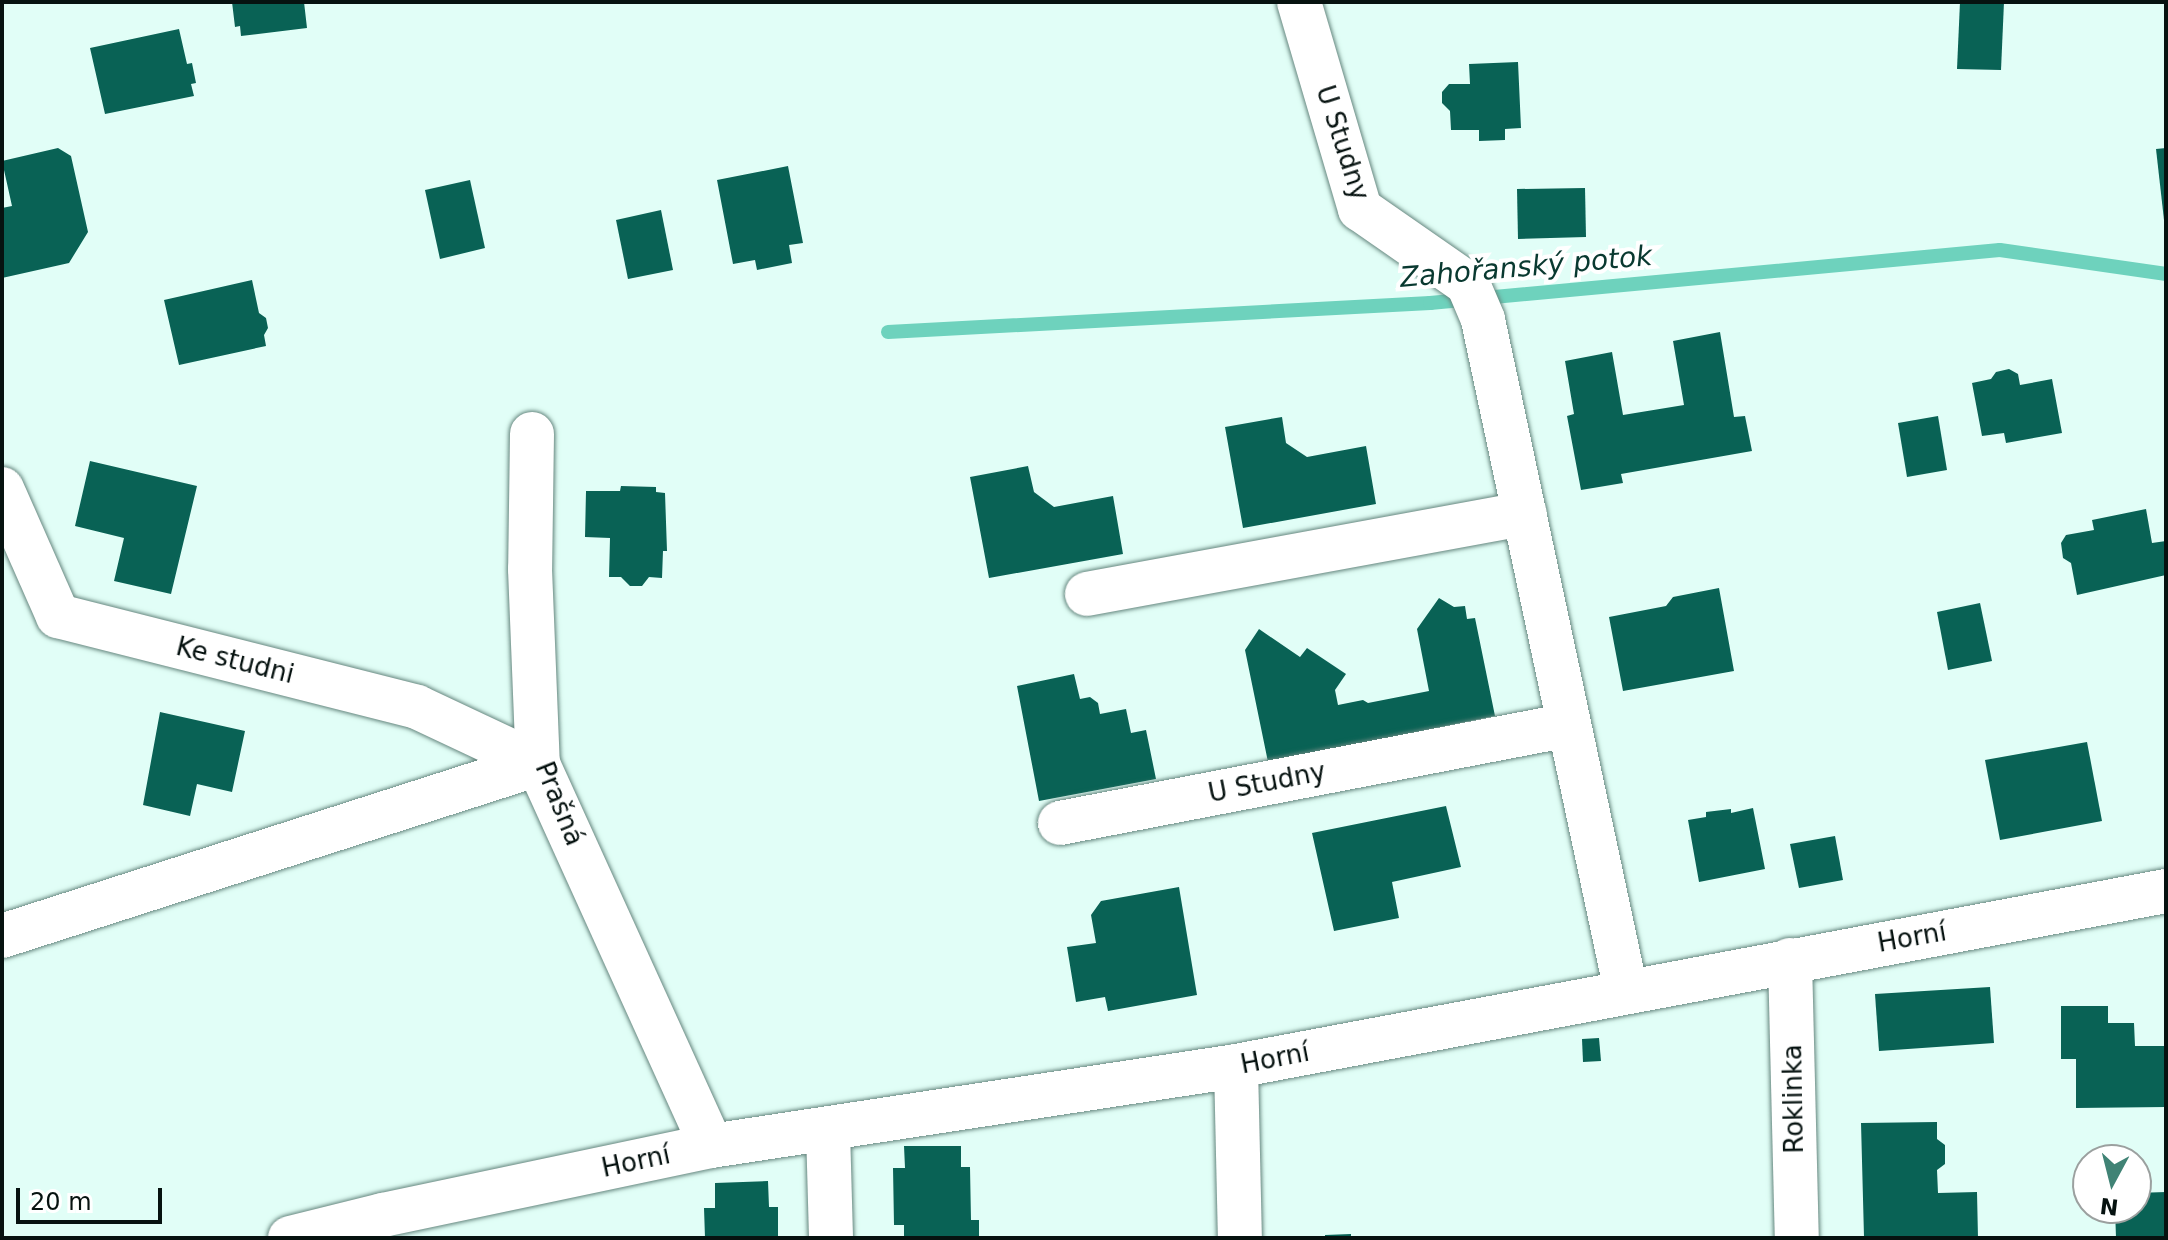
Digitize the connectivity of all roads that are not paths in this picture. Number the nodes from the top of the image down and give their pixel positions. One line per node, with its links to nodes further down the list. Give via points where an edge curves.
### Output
1 (1299, 2): 4 (street, U Studny, via 1360,209 1476,302)
2 (532, 434): 7 (street, Prašná, via 530,569)
3 (2, 489): 7 (street, Ke studni, via 58,616 417,707)
4 (1525, 514): 5 (street); 6 (street, U Studny)
5 (1087, 594)
6 (1569, 725): 8 (street, U Studny); 12 (street, U Studny)
7 (538, 764): 10 (street); 15 (street, Prašná)
8 (1060, 823)
9 (2166, 891): 11 (street, Horní)
10 (2, 936)
11 (1790, 960): 12 (street, Horní); 19 (street, Roklinka)
12 (1626, 991): 13 (street, Horní)
13 (1236, 1066): 14 (street, Horní); 18 (street)
14 (828, 1130): 15 (street, Horní); 17 (street)
15 (711, 1146): 16 (street, Horní)
16 (290, 1238)
17 (831, 1238)
18 (1240, 1238)
19 (1797, 1238)

